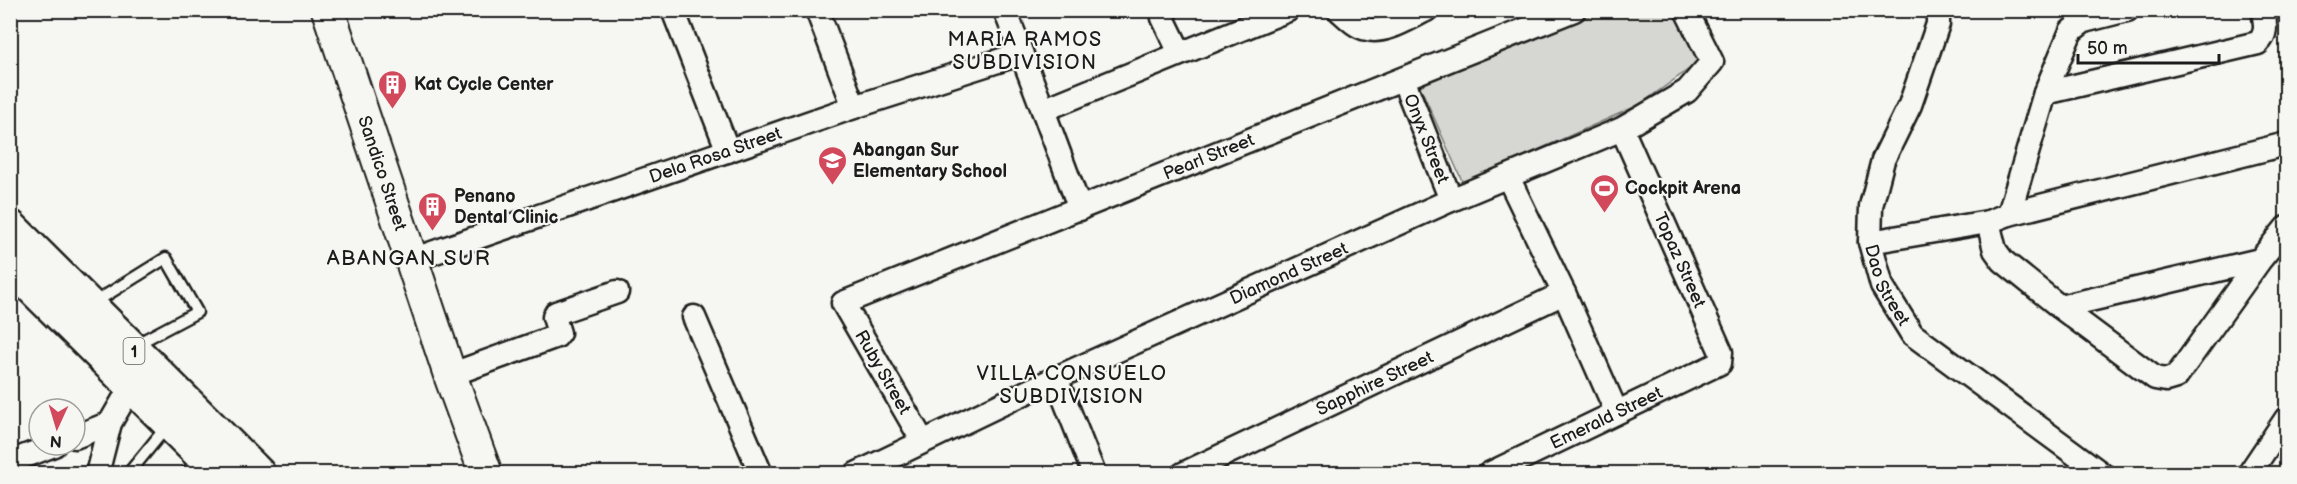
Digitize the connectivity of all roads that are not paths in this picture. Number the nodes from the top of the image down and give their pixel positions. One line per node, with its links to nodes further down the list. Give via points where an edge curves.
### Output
1 (328, 10): 30 (main road, Sandico Street)
2 (673, 10): 22 (street)
3 (817, 10): 18 (street)
4 (1005, 10): 15 (street)
5 (1162, 10): 14 (street)
6 (1288, 10): 14 (street)
7 (1339, 10): 8 (street, via 1357,25 1376,30)
8 (1426, 10)
9 (1574, 10): 16 (street, Pearl Street)
10 (1686, 10): 20 (street, Diamond Street, via 1712,62 1687,91)
11 (1938, 10): 29 (street, Dao Street, via 1938,24 1910,105 1883,160 1871,206)
12 (2127, 10): 17 (street, via 2084,21 2071,31)
13 (2263, 10): 17 (street, via 2266,29 2258,43)
14 (1180, 53): 19 (street)
15 (1020, 54): 18 (street, Dela Rosa Street); 19 (street)
16 (1403, 79): 24 (street, Onyx Street); 25 (street, Pearl Street)
17 (2045, 93): 26 (street)
18 (854, 107): 22 (street, Dela Rosa Street)
19 (1043, 110): 25 (street)
20 (1622, 129): 23 (street, Diamond Street); 39 (street, Topaz Street)
21 (2286, 144): 26 (street)
22 (728, 151): 30 (street, Dela Rosa Street)
23 (1508, 177): 24 (street, Diamond Street); 34 (street)
24 (1451, 200): 42 (street, Diamond Street)
25 (1080, 209): 35 (street, Pearl Street)
26 (1998, 218): 29 (street); 37 (street, via 1995,250)
27 (10, 227): 36 (highway, 1)
28 (2286, 228): 31 (street)
29 (1870, 242): 61 (street, Dao Street, via 1882,286 1912,334)
30 (412, 260): 41 (main road, Sandico Street)
31 (2260, 260): 37 (street); 37 (street, via 2176,377 2166,380 2155,378)
32 (10, 265): 40 (highway, 1)
33 (617, 292): 41 (street, via 559,311 554,317 557,336)
34 (1564, 293): 43 (street); 59 (street, Sapphire Street)
35 (843, 303): 48 (street, Ruby Street)
36 (89, 306): 40 (highway, 1); 40 (lane, via 166,258 197,312)
37 (2060, 307)
38 (694, 317): 56 (street)
39 (1722, 358): 43 (street, Emerald Street, via 1716,367)
40 (138, 367): 45 (street); 46 (highway, 1); 54 (highway, 1)
41 (450, 375): 55 (main road, Sandico Street)
42 (1056, 378): 48 (street, Diamond Street); 58 (street)
43 (1616, 411): 60 (street, Emerald Street)
44 (2286, 419): 62 (street)
45 (111, 423): 47 (street); 52 (street)
46 (170, 423): 51 (highway, 1); 53 (lane)
47 (87, 432)
48 (922, 440): 57 (street, Diamond Street)
49 (27, 455): 50 (street)
50 (10, 462)
51 (203, 468)
52 (97, 474)
53 (128, 474)
54 (258, 474)
55 (486, 474)
56 (761, 474)
57 (856, 474)
58 (1094, 474)
59 (1183, 474)
60 (1489, 474)
61 (2102, 474)
62 (2249, 474)

